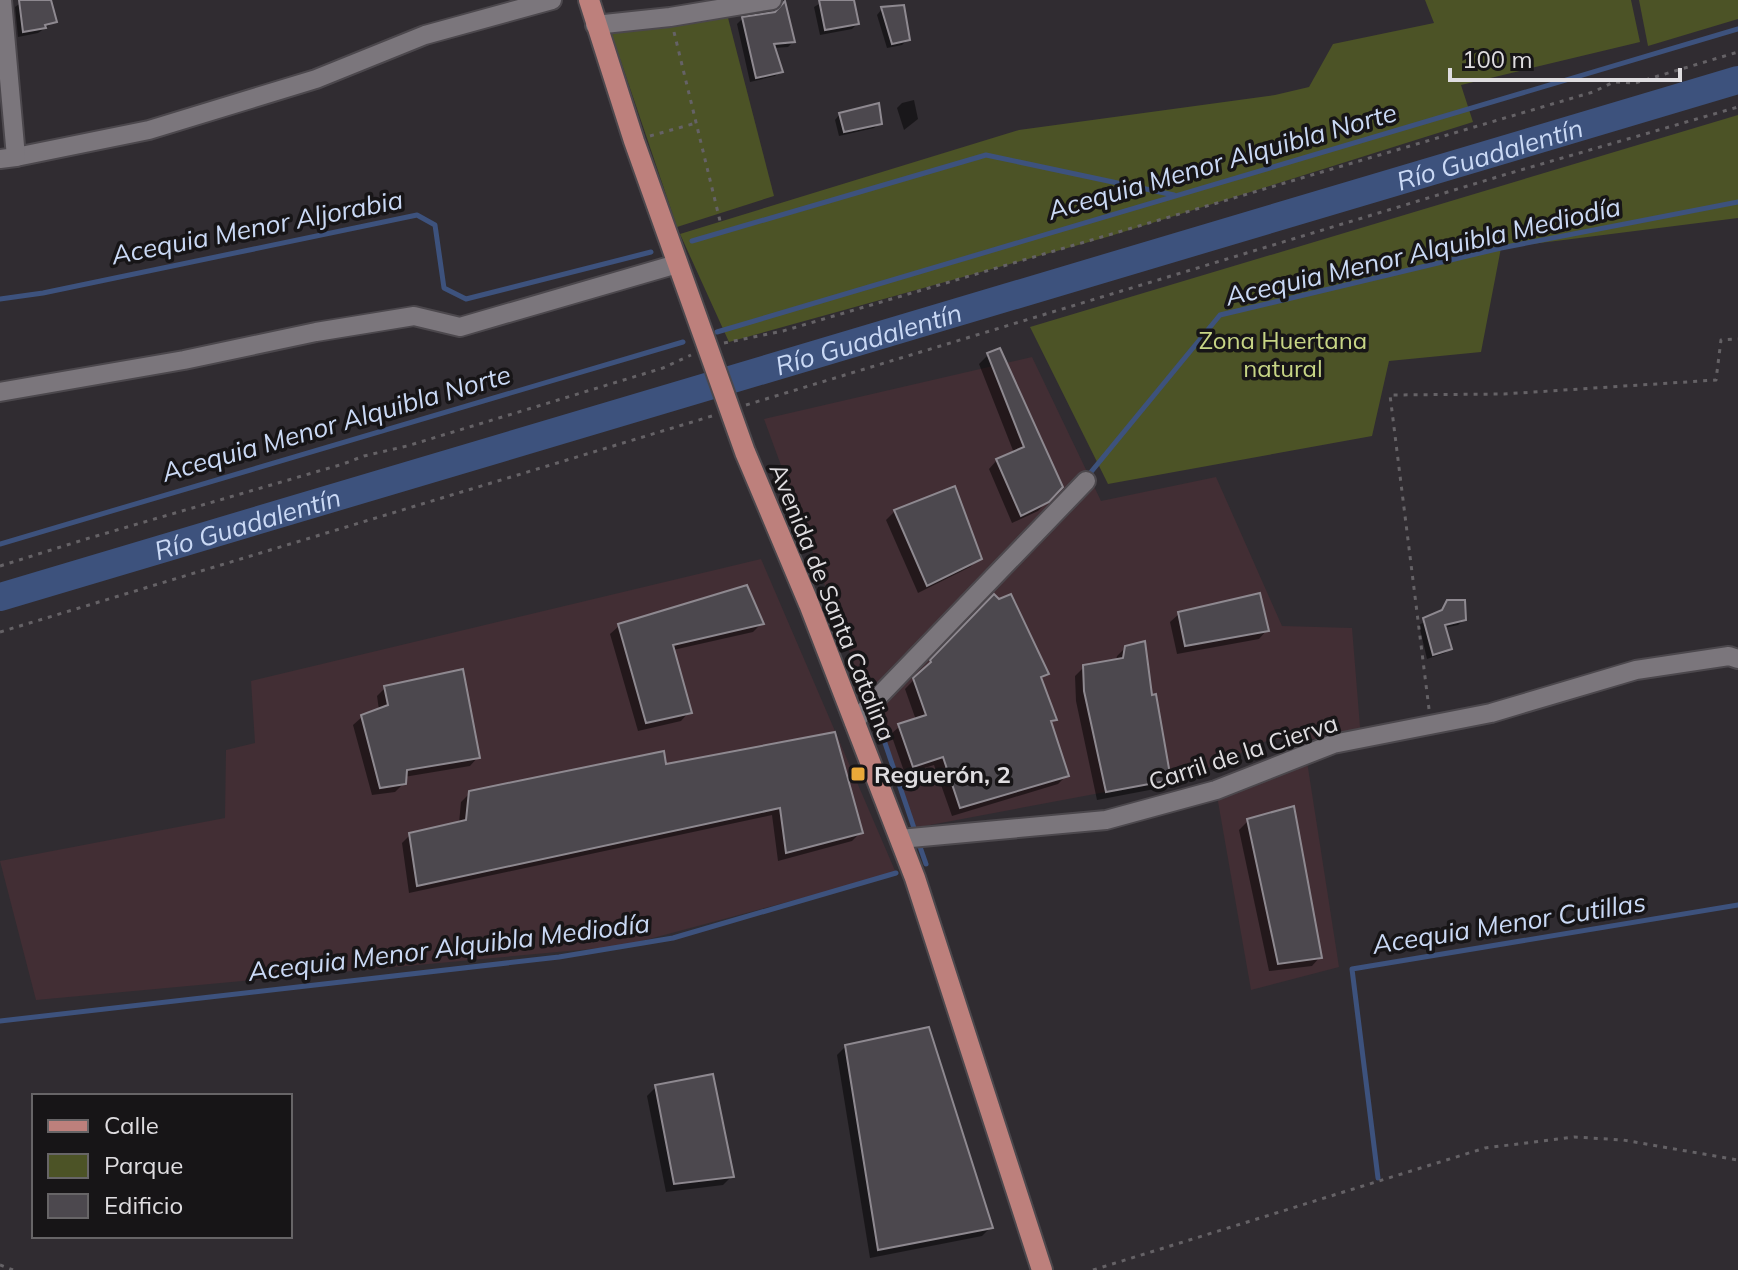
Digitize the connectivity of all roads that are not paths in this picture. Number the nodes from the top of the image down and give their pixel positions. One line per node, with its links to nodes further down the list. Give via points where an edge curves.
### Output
1 (2, 0): 6 (street)
2 (552, 0): 6 (street, via 425,35 316,79 149,130)
3 (589, 0): 5 (main road, Avenida de Santa Catalina)
4 (772, 0): 5 (street)
5 (595, 25): 7 (main road, Avenida de Santa Catalina)
6 (8, 158)
7 (677, 264): 8 (street, via 460,327 414,316); 11 (main road, Avenida de Santa Catalina, via 745,452)
8 (0, 392)
9 (1086, 481): 11 (street)
10 (1738, 659): 12 (street, Carril de la Cierva, via 1636,670 1491,713 1333,744 1216,790 1106,820)
11 (854, 722): 12 (main road, Avenida de Santa Catalina)
12 (900, 839): 13 (main road, Avenida de Santa Catalina)
13 (1042, 1270)

